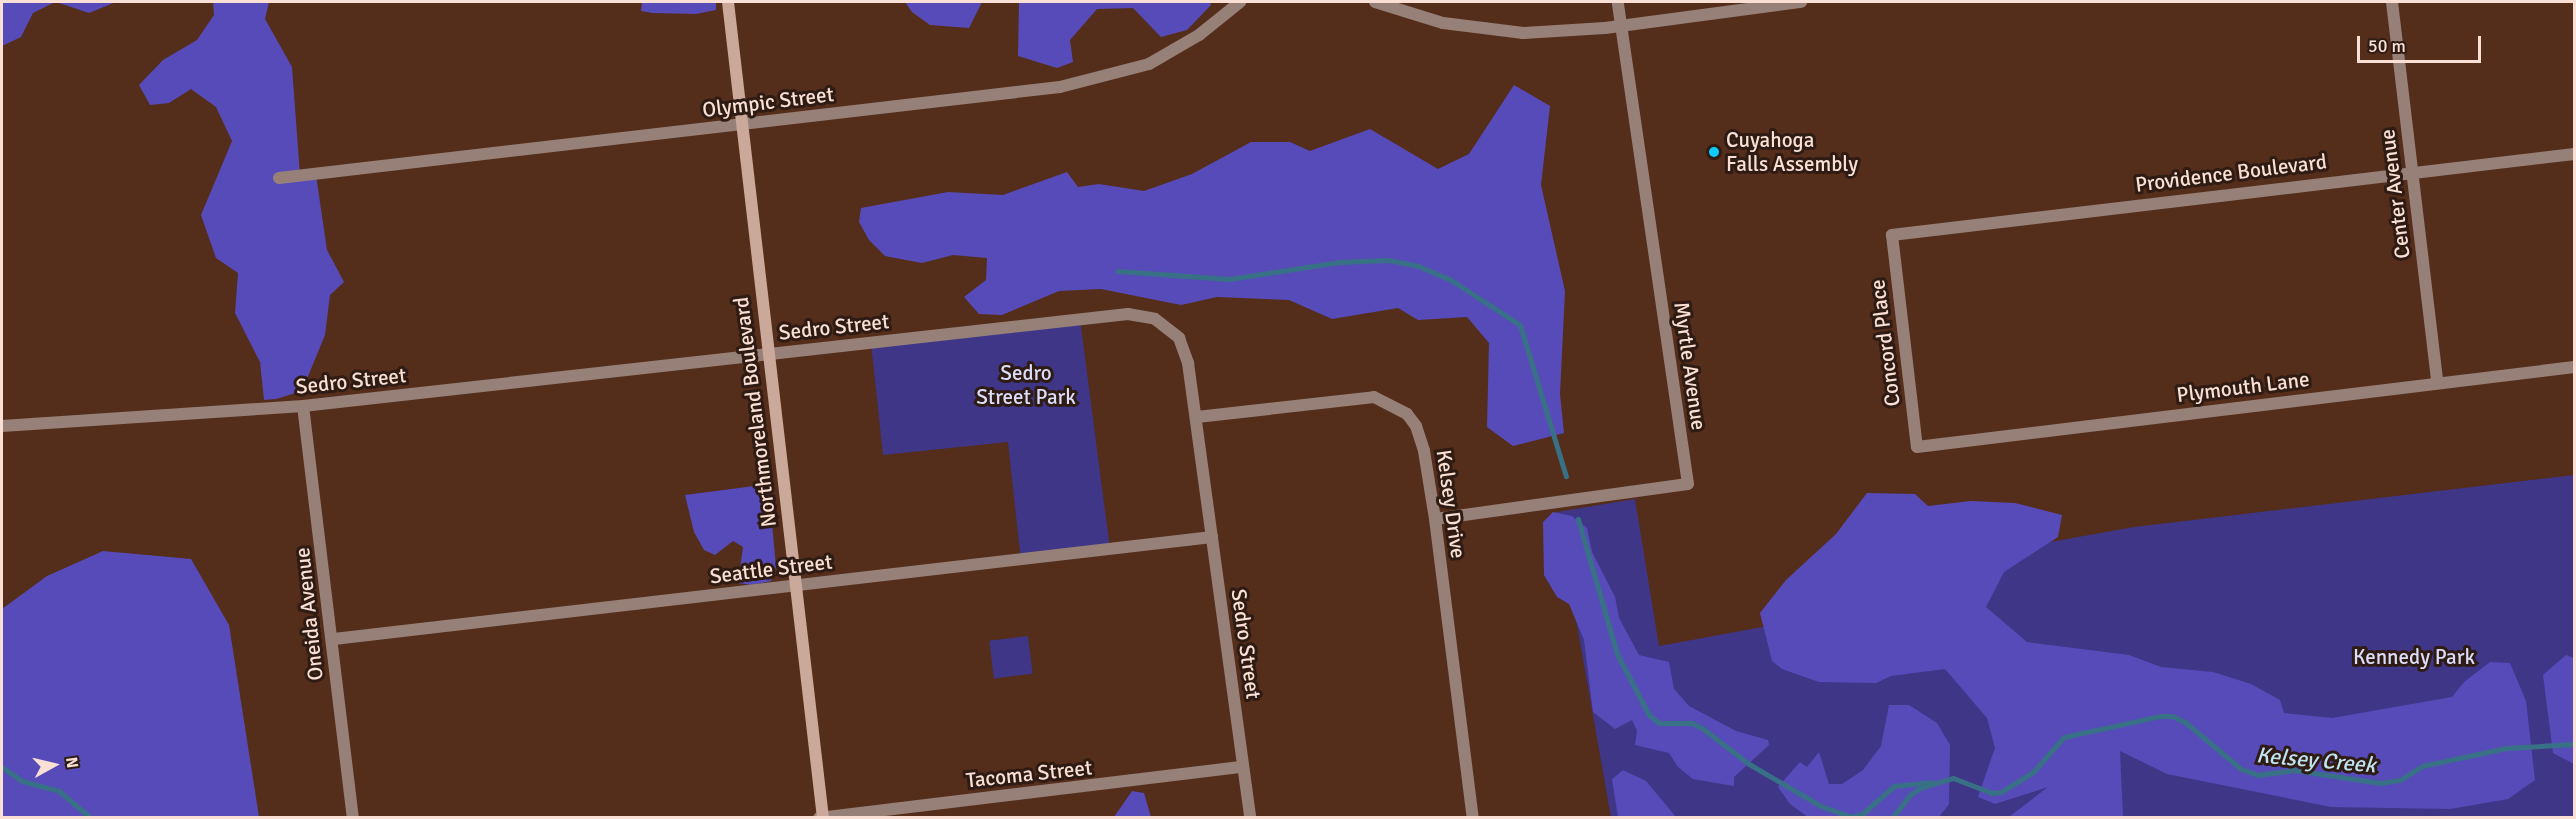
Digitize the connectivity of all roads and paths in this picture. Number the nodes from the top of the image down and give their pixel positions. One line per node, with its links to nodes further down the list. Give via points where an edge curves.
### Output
1 (728, 2): 8 (street, Northmoreland Boulevard)
2 (1240, 2): 8 (street, Olympic Street, via 1170,53 1098,80)
3 (1375, 2): 7 (street, via 1425,18 1484,30 1562,33)
4 (1618, 2): 7 (street, Myrtle Avenue)
5 (1801, 2): 7 (street)
6 (2392, 2): 10 (street, Center Avenue)
7 (1622, 26): 20 (street, Myrtle Avenue, via 1688,484)
8 (742, 124): 11 (street, Olympic Street); 13 (street, Northmoreland Boulevard)
9 (2574, 154): 10 (street, Providence Boulevard)
10 (2412, 172): 12 (street, Providence Boulevard); 15 (street, Center Avenue)
11 (279, 178)
12 (1892, 235): 19 (street, Concord Place)
13 (768, 353): 16 (street, Sedro Street); 17 (street, Sedro Street, via 1142,315 1155,319 1179,338 1188,363); 22 (street, Northmoreland Boulevard)
14 (2574, 367): 15 (street, Plymouth Lane)
15 (2437, 382): 19 (street, Plymouth Lane)
16 (303, 406): 18 (street, Sedro Street); 23 (street, Oneida Avenue)
17 (1197, 417): 20 (street, Kelsey Drive, via 1361,397 1388,401 1407,414 1421,438); 21 (street, Sedro Street)
18 (2, 426)
19 (1917, 447)
20 (1435, 519): 28 (street, Kelsey Drive)
21 (1212, 537): 22 (street, Seattle Street); 24 (street, Sedro Street)
22 (795, 585): 23 (street, Seattle Street); 25 (street, Northmoreland Boulevard)
23 (334, 639): 26 (street, Oneida Avenue)
24 (1242, 767): 25 (street, Tacoma Street); 27 (street, Sedro Street)
25 (821, 817)
26 (353, 818)
27 (1250, 818)
28 (1473, 818)

